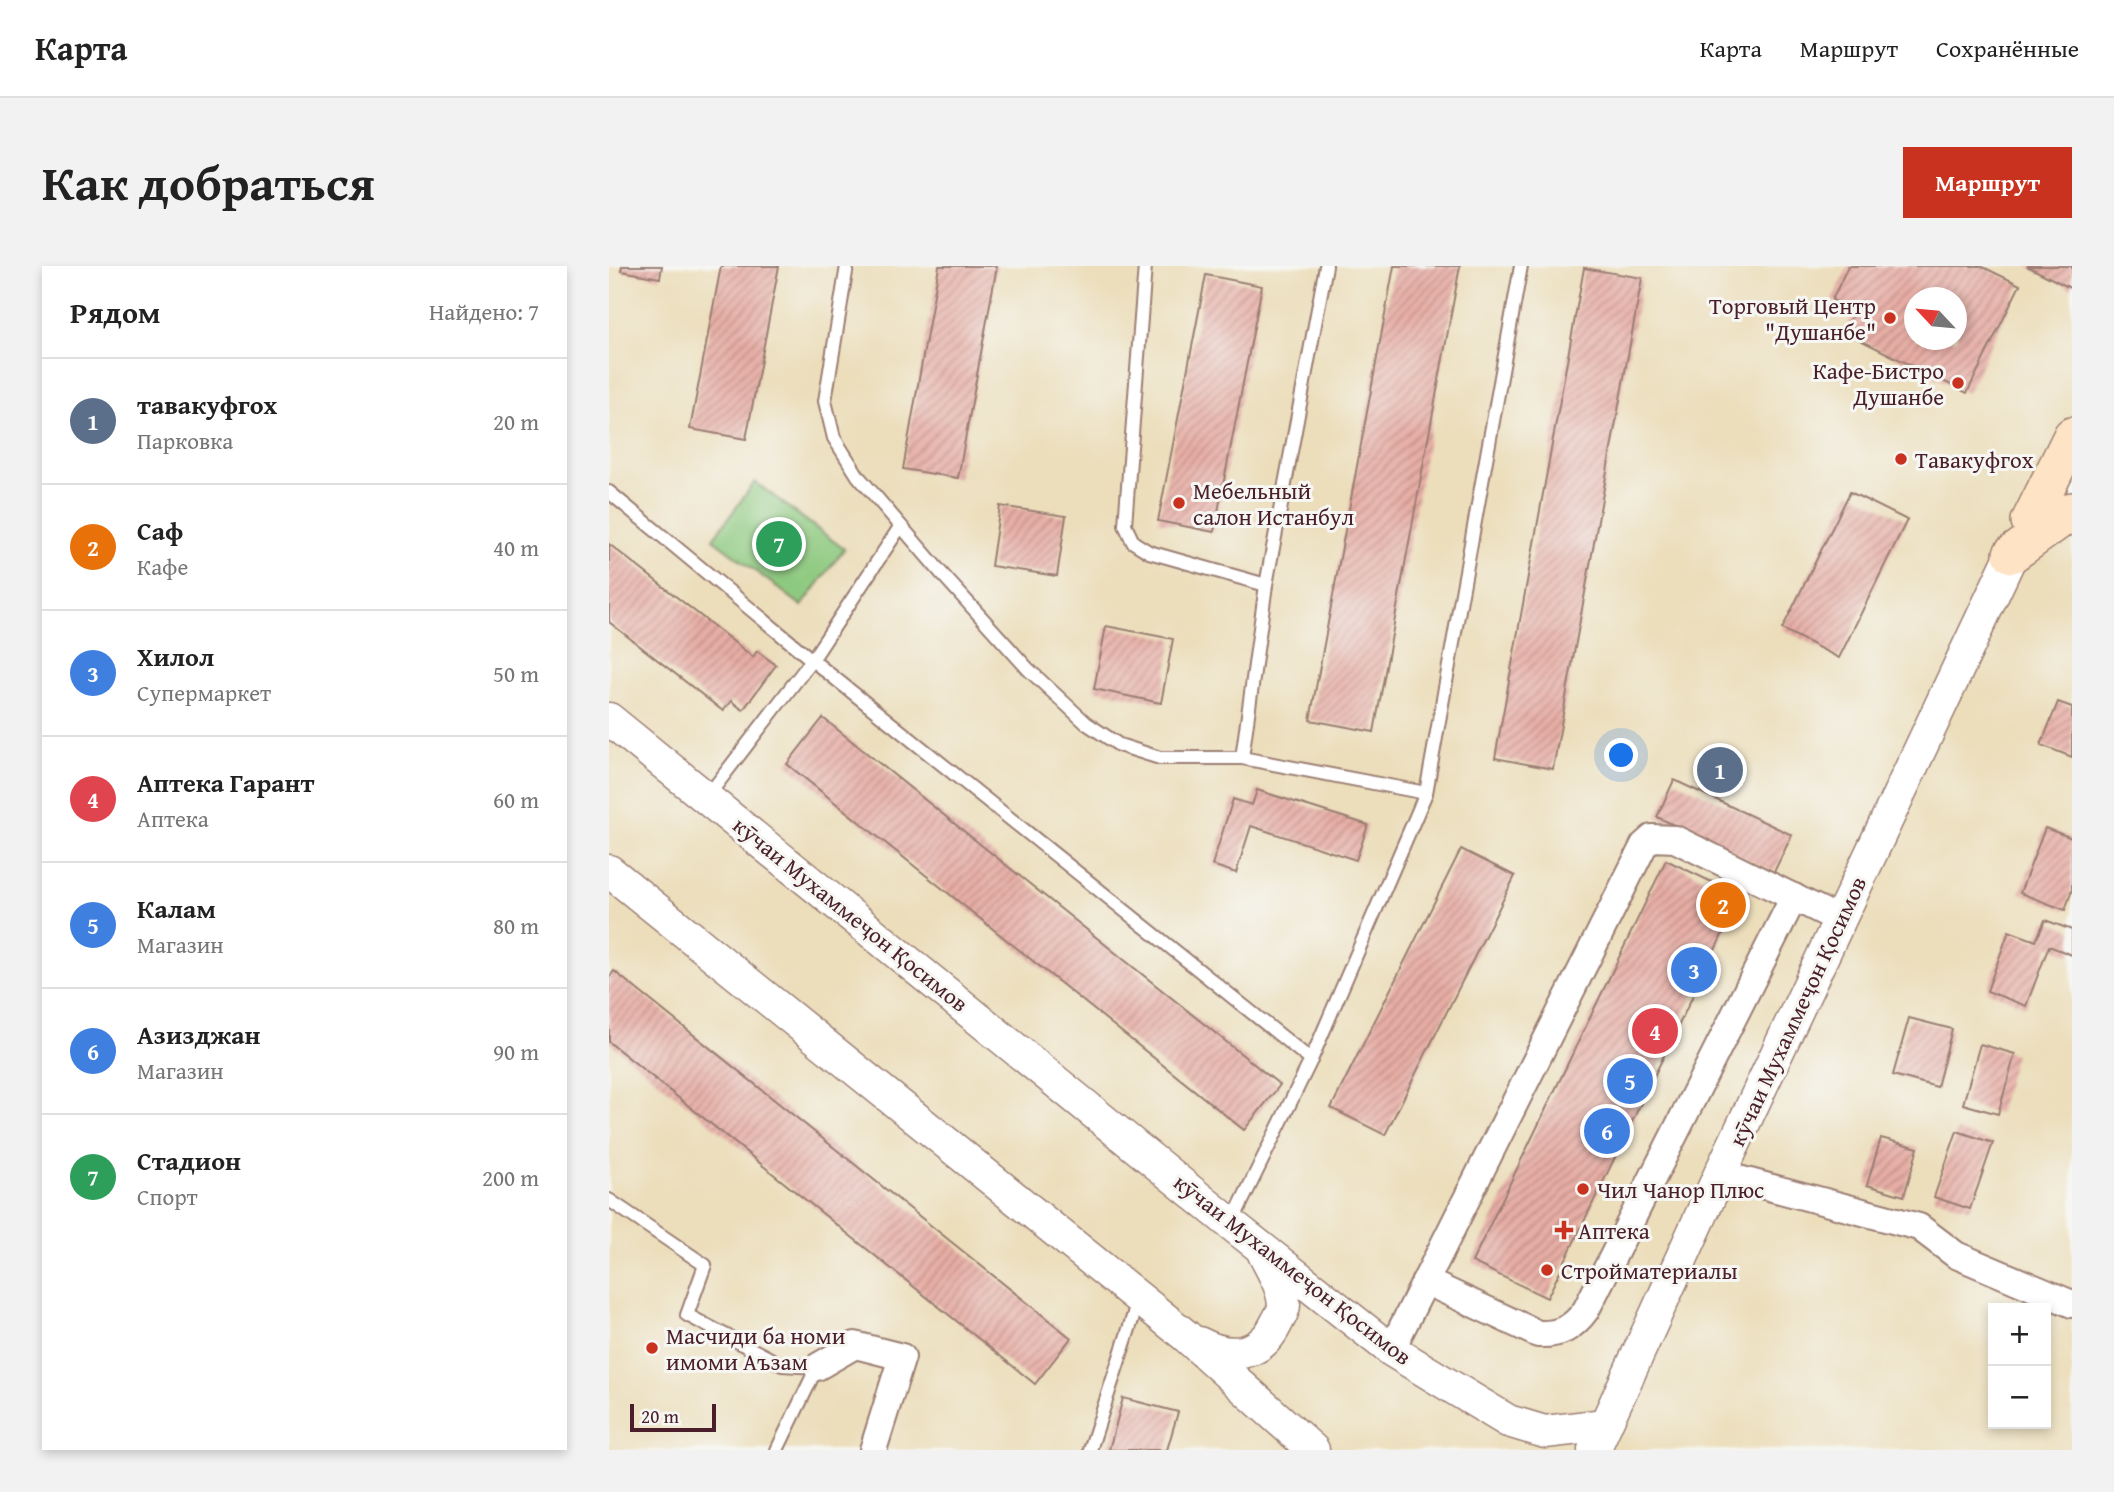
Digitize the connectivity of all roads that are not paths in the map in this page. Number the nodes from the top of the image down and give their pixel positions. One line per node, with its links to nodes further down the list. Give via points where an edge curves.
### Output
1 (847, 266): 10 (lane, via 825,401 834,438)
2 (1145, 266): 12 (lane, via 1125,525 1133,542 1149,551)
3 (1326, 266): 12 (lane)
4 (1521, 266): 16 (lane)
5 (2072, 436): 9 (main road)
6 (2072, 475): 9 (street, кӯчаи Мухаммеҷон Қосимов)
7 (609, 492): 13 (lane)
8 (2072, 511): 11 (main road)
9 (2030, 521): 11 (street, кӯчаи Мухаммеҷон Қосимов)
10 (900, 527): 13 (lane); 15 (lane, via 1028,670 1086,723 1119,745 1160,758)
11 (2012, 554): 20 (street, кӯчаи Мухаммеҷон Қосимов)
12 (1266, 585): 15 (lane)
13 (812, 660): 17 (lane); 21 (lane)
14 (609, 719): 17 (street, кӯчаи Мухаммеҷон Қосимов)
15 (1242, 758): 16 (lane)
16 (1426, 793): 21 (lane)
17 (707, 797): 24 (street, кӯчаи Мухаммеҷон Қосимов)
18 (609, 871): 27 (street)
19 (1794, 897): 20 (street); 26 (street, via 1577,1323 1558,1333 1538,1334); 26 (street, via 1675,839 1652,838 1644,845)
20 (1840, 920): 22 (street, кӯчаи Мухаммеҷон Қосимов)
21 (1311, 1060): 24 (lane)
22 (1720, 1174): 28 (street, via 1919,1227 1956,1255); 32 (street, кӯчаи Мухаммеҷон Қосимов)
23 (609, 1200): 31 (lane, via 705,1265 687,1315 782,1365)
24 (1231, 1224): 25 (street, кӯчаи Мухаммеҷон Қосимов)
25 (1263, 1250): 29 (street, via 1284,1307 1269,1339 1247,1353 1215,1352); 30 (street, кӯчаи Мухаммеҷон Қосимов)
26 (1425, 1281): 30 (street)
27 (1139, 1297): 29 (street); 35 (lane)
28 (2072, 1304)
29 (1186, 1336): 36 (street)
30 (1391, 1350): 32 (street, кӯчаи Мухаммеҷон Қосимов, via 1508,1421 1545,1432)
31 (817, 1367): 33 (lane); 34 (street, via 855,1345 902,1357)
32 (1599, 1438)
33 (777, 1450)
34 (873, 1450)
35 (1090, 1450)
36 (1313, 1450)

